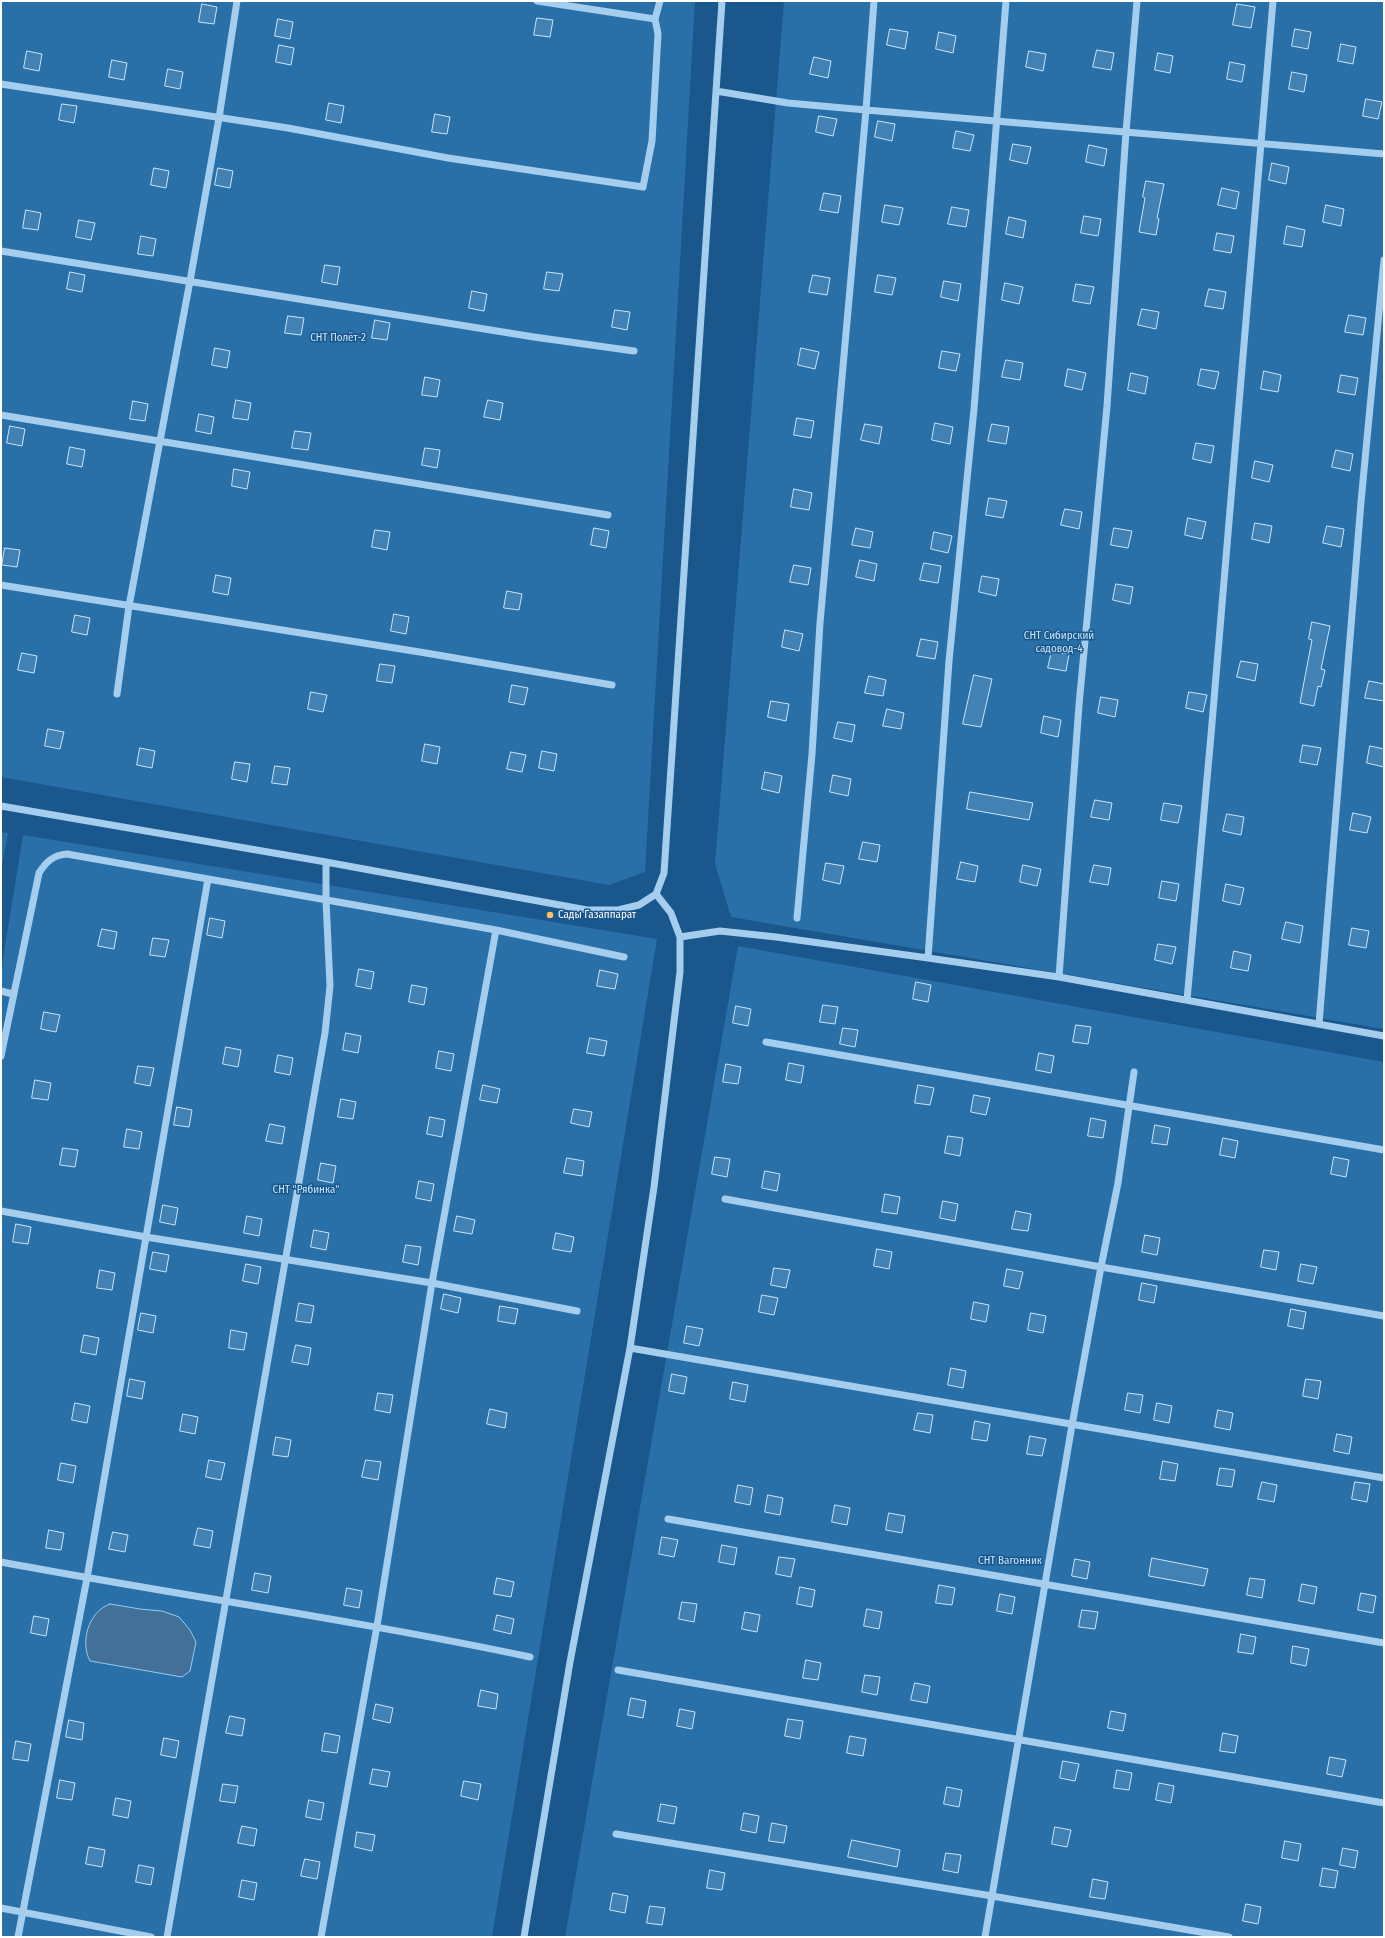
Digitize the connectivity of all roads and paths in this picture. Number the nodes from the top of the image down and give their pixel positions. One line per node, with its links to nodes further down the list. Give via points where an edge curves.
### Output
1 (237, 1): 13 (street)
2 (537, 1): 9 (street)
3 (660, 1): 9 (street)
4 (722, 1): 11 (street)
5 (874, 1): 12 (street)
6 (1006, 1): 14 (street)
7 (1137, 1): 15 (street)
8 (1273, 1): 16 (street)
9 (655, 19): 13 (street, via 658,34 652,141 643,187 448,158)
10 (1, 84): 13 (street)
11 (716, 91): 12 (street, via 788,103); 32 (street, via 664,873)
12 (866, 110): 14 (street); 34 (street, via 820,623 812,754)
13 (219, 118): 20 (street)
14 (997, 122): 15 (street); 38 (street, via 974,409 949,660)
15 (1126, 132): 16 (street); 39 (street, via 1107,406 1079,705)
16 (1261, 144): 17 (street); 42 (street, via 1212,735)
17 (1384, 154)
18 (1, 251): 20 (street)
19 (1384, 260): 43 (street, via 1361,502)
20 (190, 281): 21 (street); 23 (street)
21 (634, 351)
22 (1, 415): 23 (street)
23 (161, 442): 24 (street); 26 (street)
24 (608, 515)
25 (1, 585): 26 (street)
26 (129, 606): 27 (street); 28 (street)
27 (612, 685)
28 (117, 694)
29 (1, 806): 30 (street)
30 (326, 862): 32 (street, via 587,910 618,910 639,905); 33 (street)
31 (208, 879): 33 (street); 41 (street, via 58,854 46,863 39,873); 52 (street)
32 (656, 894): 36 (street, via 671,913)
33 (326, 900): 35 (street); 53 (street, via 330,986 326,1026)
34 (797, 918)
35 (496, 930): 37 (street); 55 (street)
36 (680, 937): 38 (street, via 720,931); 58 (street, via 680,972 654,1188)
37 (624, 957)
38 (928, 958): 39 (street)
39 (1059, 978): 42 (street)
40 (1, 992): 41 (street)
41 (13, 994): 46 (street)
42 (1187, 1000): 43 (street)
43 (1320, 1024): 44 (street)
44 (1384, 1036)
45 (766, 1042): 48 (street)
46 (1, 1056)
47 (1134, 1072): 48 (street)
48 (1130, 1105): 49 (street); 54 (street)
49 (1384, 1150)
50 (725, 1199): 54 (street)
51 (1, 1211): 52 (street)
52 (146, 1237): 53 (street); 63 (street)
53 (285, 1258): 55 (street); 65 (street)
54 (1101, 1267): 57 (street); 59 (street)
55 (432, 1283): 56 (street); 66 (street)
56 (577, 1311)
57 (1384, 1316)
58 (630, 1348): 59 (street); 80 (street, via 570,1662)
59 (1072, 1425): 60 (street); 64 (street)
60 (1384, 1478)
61 (668, 1519): 64 (street)
62 (1, 1562): 63 (street)
63 (87, 1578): 65 (street); 75 (street)
64 (1045, 1585): 67 (street); 70 (street)
65 (225, 1600): 66 (street); 78 (street)
66 (377, 1626): 68 (street); 79 (street)
67 (1384, 1643)
68 (530, 1657)
69 (618, 1670): 70 (street)
70 (1018, 1740): 71 (street); 73 (street)
71 (1384, 1803)
72 (616, 1834): 73 (street)
73 (992, 1896): 81 (street); 82 (street)
74 (1, 1908): 75 (street)
75 (22, 1912): 76 (street); 77 (street)
76 (18, 1937)
77 (152, 1937)
78 (167, 1937)
79 (321, 1937)
80 (524, 1937)
81 (985, 1937)
82 (1229, 1937)

